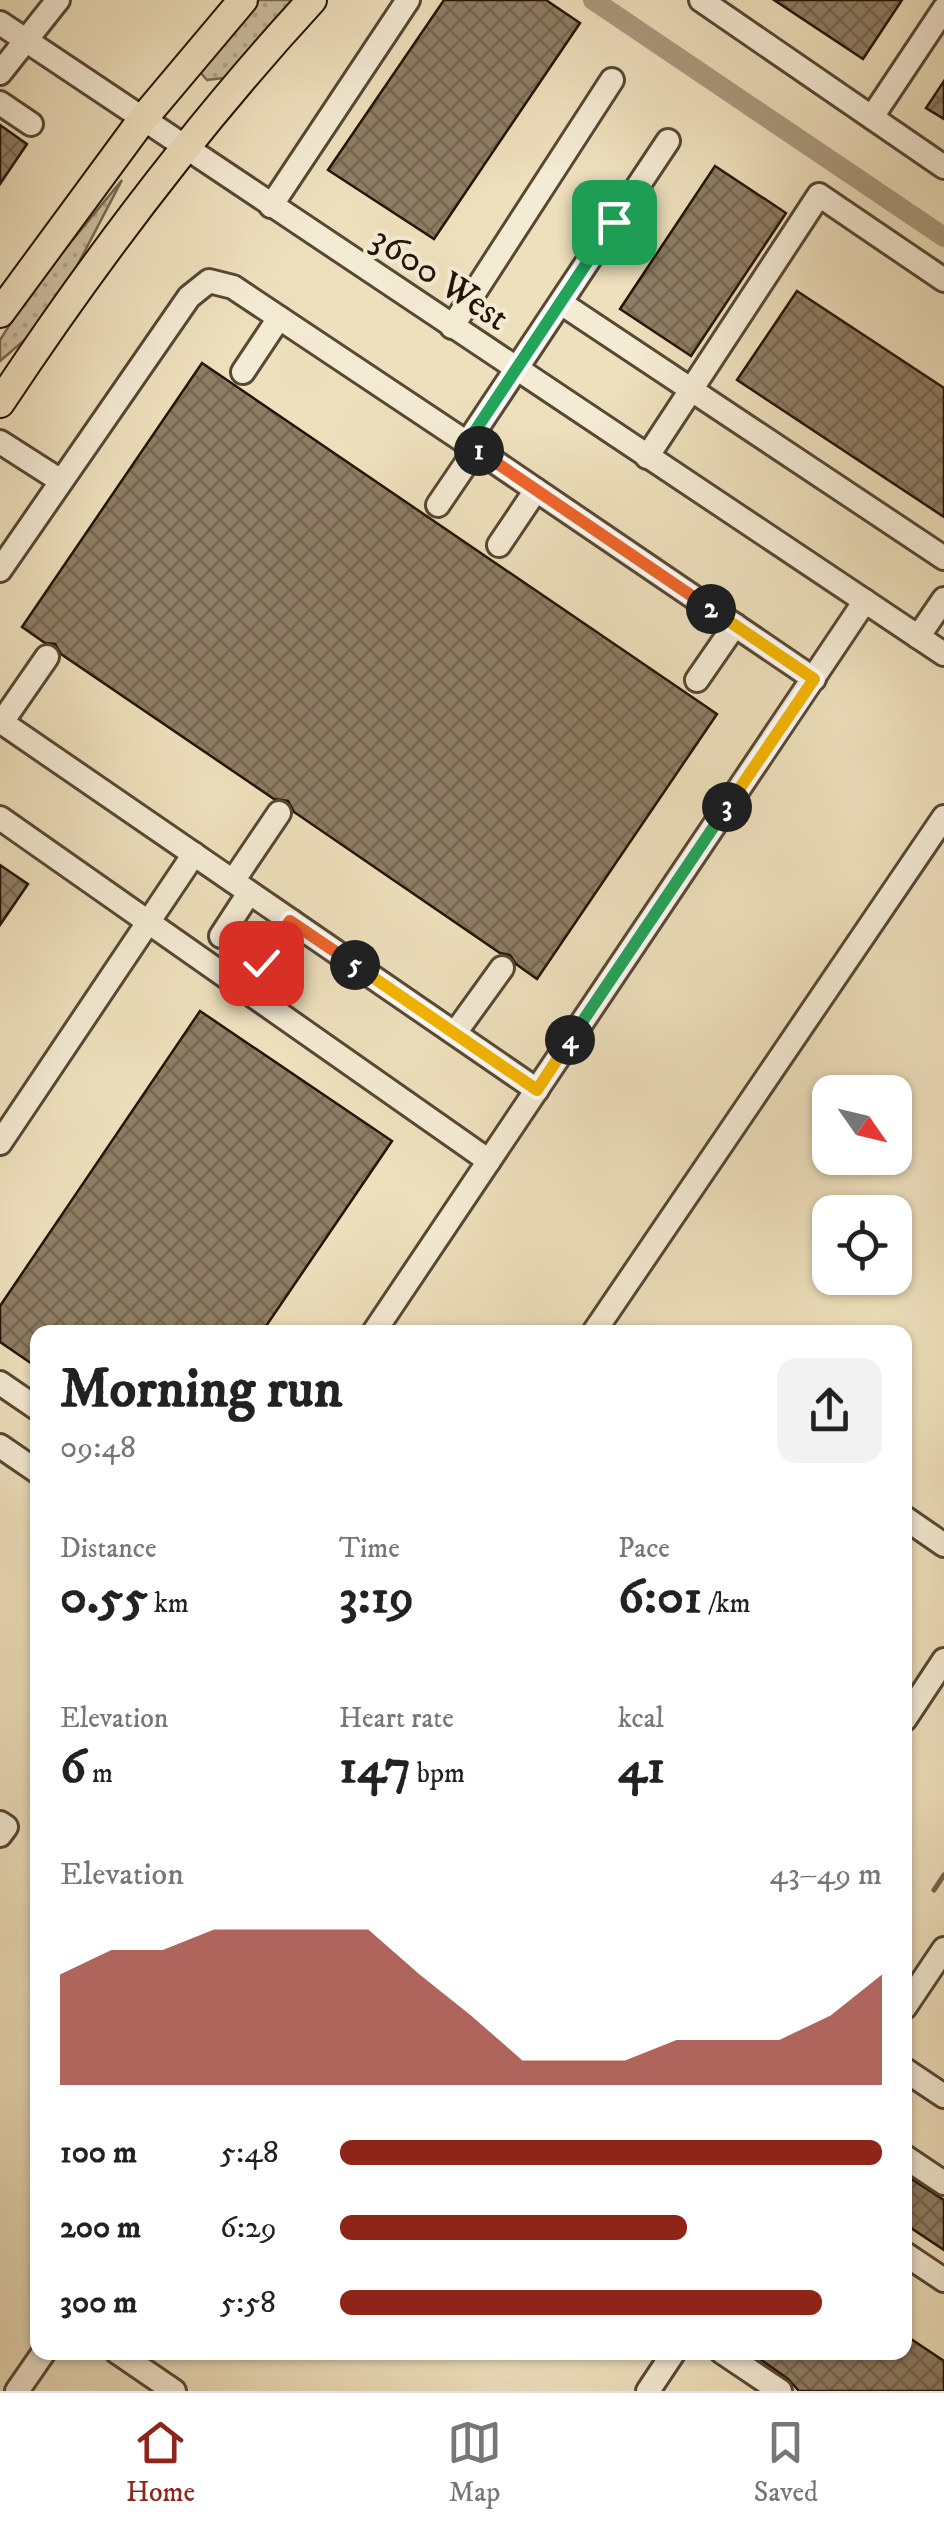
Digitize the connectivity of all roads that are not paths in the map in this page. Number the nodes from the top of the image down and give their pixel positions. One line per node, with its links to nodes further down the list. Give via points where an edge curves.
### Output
1 (58, 0): 8 (street)
2 (242, 0): 13 (main road)
3 (312, 0): 16 (main road)
4 (408, 0): 18 (street)
5 (701, 0): 12 (street)
6 (944, 10): 12 (street)
7 (0, 23): 8 (street, 3600 West)
8 (26, 41): 9 (street); 13 (street, 3600 West)
9 (0, 74)
10 (612, 80): 23 (street)
11 (0, 103): 14 (street)
12 (872, 117): 17 (street)
13 (142, 120): 16 (street, 3600 West); 21 (main road)
14 (31, 124)
15 (668, 142): 20 (street)
16 (184, 149): 18 (street, 3600 West); 27 (main road)
17 (944, 167)
18 (271, 206): 23 (street, 3600 West)
19 (944, 280): 26 (street, via 818,195)
20 (561, 303): 24 (street); 26 (street)
21 (0, 313)
22 (279, 318): 25 (street); 29 (street); 31 (street, via 233,287 209,281 189,298)
23 (452, 327): 24 (street, 3600 West)
24 (517, 370): 29 (street); 30 (street, 3600 West)
25 (243, 372)
26 (690, 392): 30 (street); 35 (street)
27 (0, 402)
28 (0, 442): 31 (street)
29 (471, 446): 32 (street); 33 (street)
30 (648, 457): 38 (street, 3600 West)
31 (60, 481): 36 (street)
32 (536, 490): 34 (street); 39 (street)
33 (438, 505)
34 (498, 545)
35 (944, 558)
36 (0, 570)
37 (944, 599): 40 (street)
38 (864, 601): 40 (street, 3600 West); 43 (street)
39 (735, 625): 43 (street); 44 (street)
40 (918, 637): 41 (street, 3600 West)
41 (944, 654)
42 (47, 656): 45 (street)
43 (814, 679): 57 (street)
44 (698, 680)
45 (1, 722): 49 (street)
46 (280, 813): 50 (street)
47 (944, 816): 61 (street)
48 (0, 818): 52 (street)
49 (194, 854): 50 (street); 52 (street)
50 (241, 887): 51 (street); 53 (street)
51 (290, 921): 54 (street); 56 (street)
52 (148, 922): 58 (street); 59 (street)
53 (221, 936)
54 (261, 963)
55 (502, 968): 56 (street)
56 (454, 1033): 57 (street)
57 (537, 1090): 59 (street)
58 (0, 1143)
59 (488, 1161): 60 (street)
60 (379, 1325)
61 (599, 1325)
62 (0, 1382): 63 (street)
63 (30, 1403)
64 (0, 1446): 65 (street)
65 (30, 1467)
66 (912, 1523): 67 (street)
67 (944, 1545)
68 (944, 1660): 69 (street)
69 (912, 1708)
70 (0, 1823): 71 (street, via 6,1827)
71 (0, 1836)
72 (944, 1949): 73 (street)
73 (912, 1997)
74 (912, 2075): 75 (street)
75 (944, 2096)
76 (912, 2163): 77 (street)
77 (944, 2184)
78 (912, 2259): 79 (street)
79 (944, 2280)
80 (39, 2360): 84 (street)
81 (129, 2360): 85 (street)
82 (669, 2360): 86 (street)
83 (734, 2360): 87 (street)
84 (18, 2391)
85 (174, 2391)
86 (648, 2391)
87 (780, 2391)

